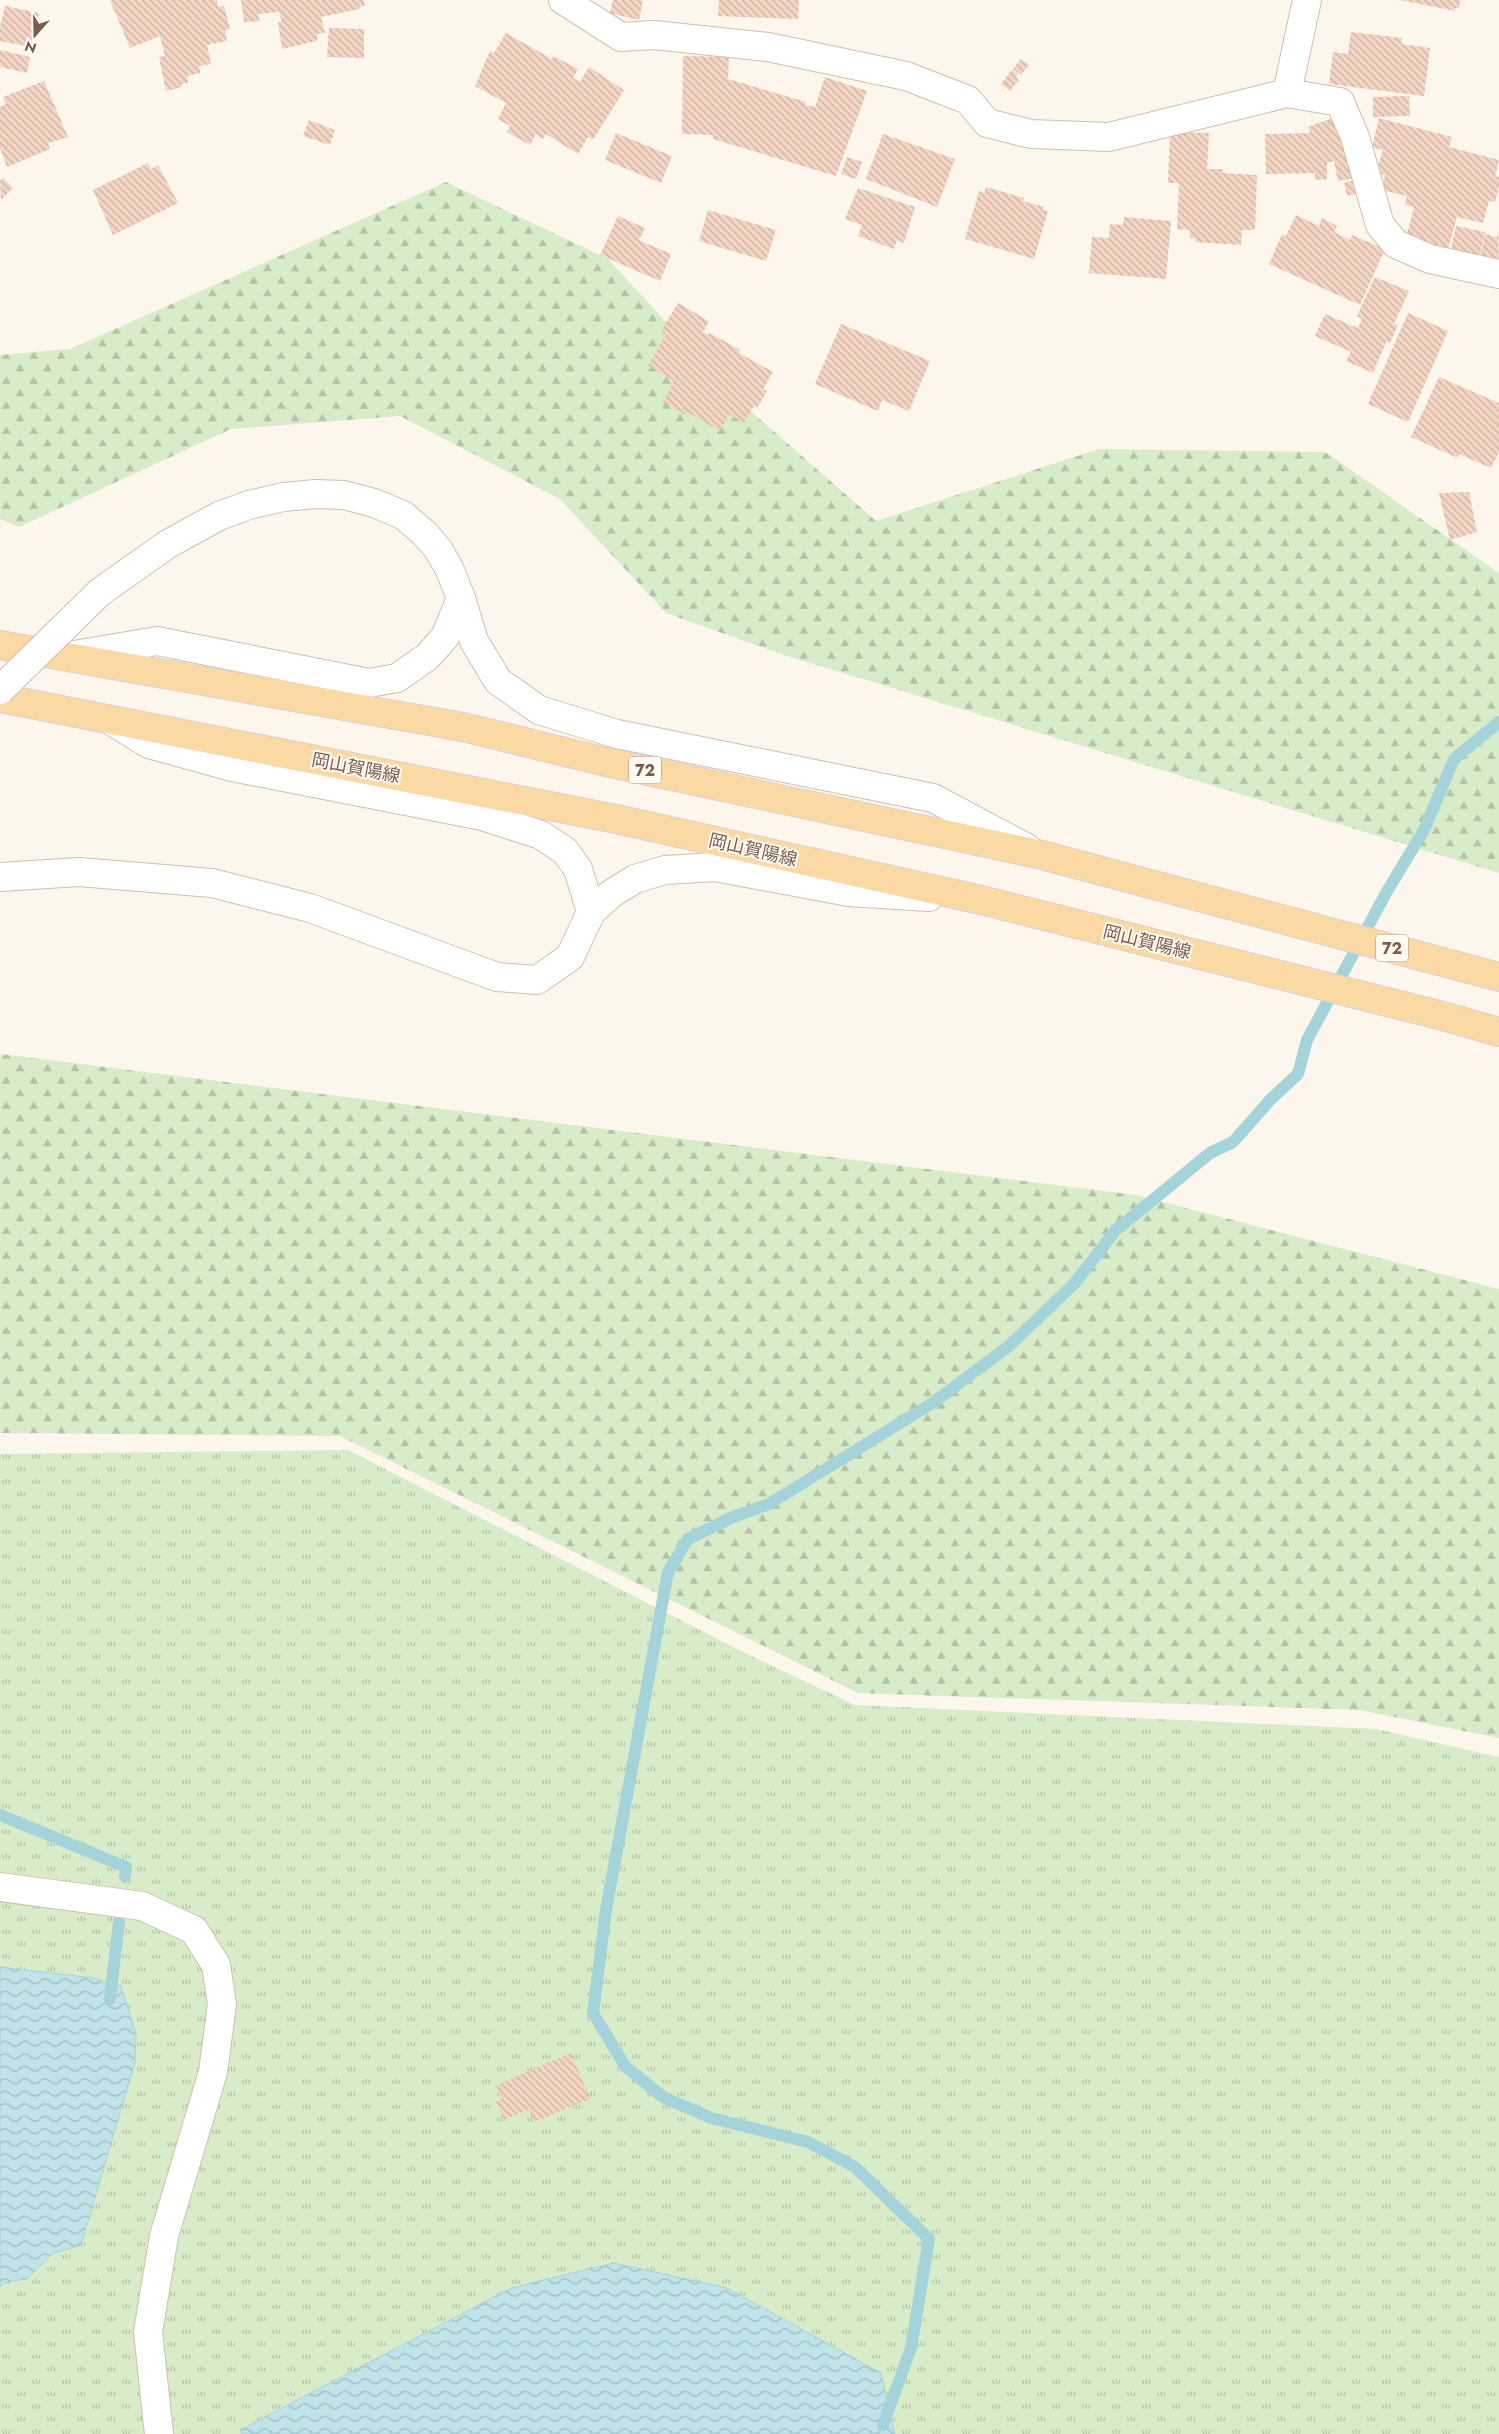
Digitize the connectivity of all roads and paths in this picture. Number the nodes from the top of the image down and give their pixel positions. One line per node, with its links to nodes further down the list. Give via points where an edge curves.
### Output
1 (1308, 0): 3 (street)
2 (575, 3): 3 (street, via 621,37 654,35 768,47 906,76 968,100 987,123 1031,134 1109,137)
3 (1286, 93): 4 (street, via 1340,102 1355,137 1380,225 1396,244 1430,259)
4 (1499, 274)
5 (461, 598): 7 (street, via 446,637 428,657 397,678 368,683 157,641); 8 (street, bridge, via 438,549 403,515 344,495 282,497 219,516 168,544 100,592); 11 (street, via 474,641 498,681 539,710 617,734 933,798)
6 (0, 645): 7 (main road, 72)
7 (66, 656): 11 (main road, 72, via 463,727 606,762)
8 (0, 690)
9 (0, 698): 10 (main road, 岡山賀陽線)
10 (109, 720): 13 (main road, 岡山賀陽線, via 616,819); 14 (street, via 149,744 232,767 482,816 540,835 564,851 578,869)
11 (1038, 854): 15 (main road, 72)
12 (0, 877): 14 (street, via 79,872 212,882 310,908 497,977 537,980 570,957)
13 (981, 900): 14 (street, via 849,892 715,867 665,870 635,878); 16 (main road, 岡山賀陽線)
14 (591, 912)
15 (1499, 977)
16 (1499, 1032)
17 (0, 1887): 18 (street, via 142,1906 194,1930 216,1965 222,2004 213,2072 164,2236 148,2332)
18 (159, 2434)

